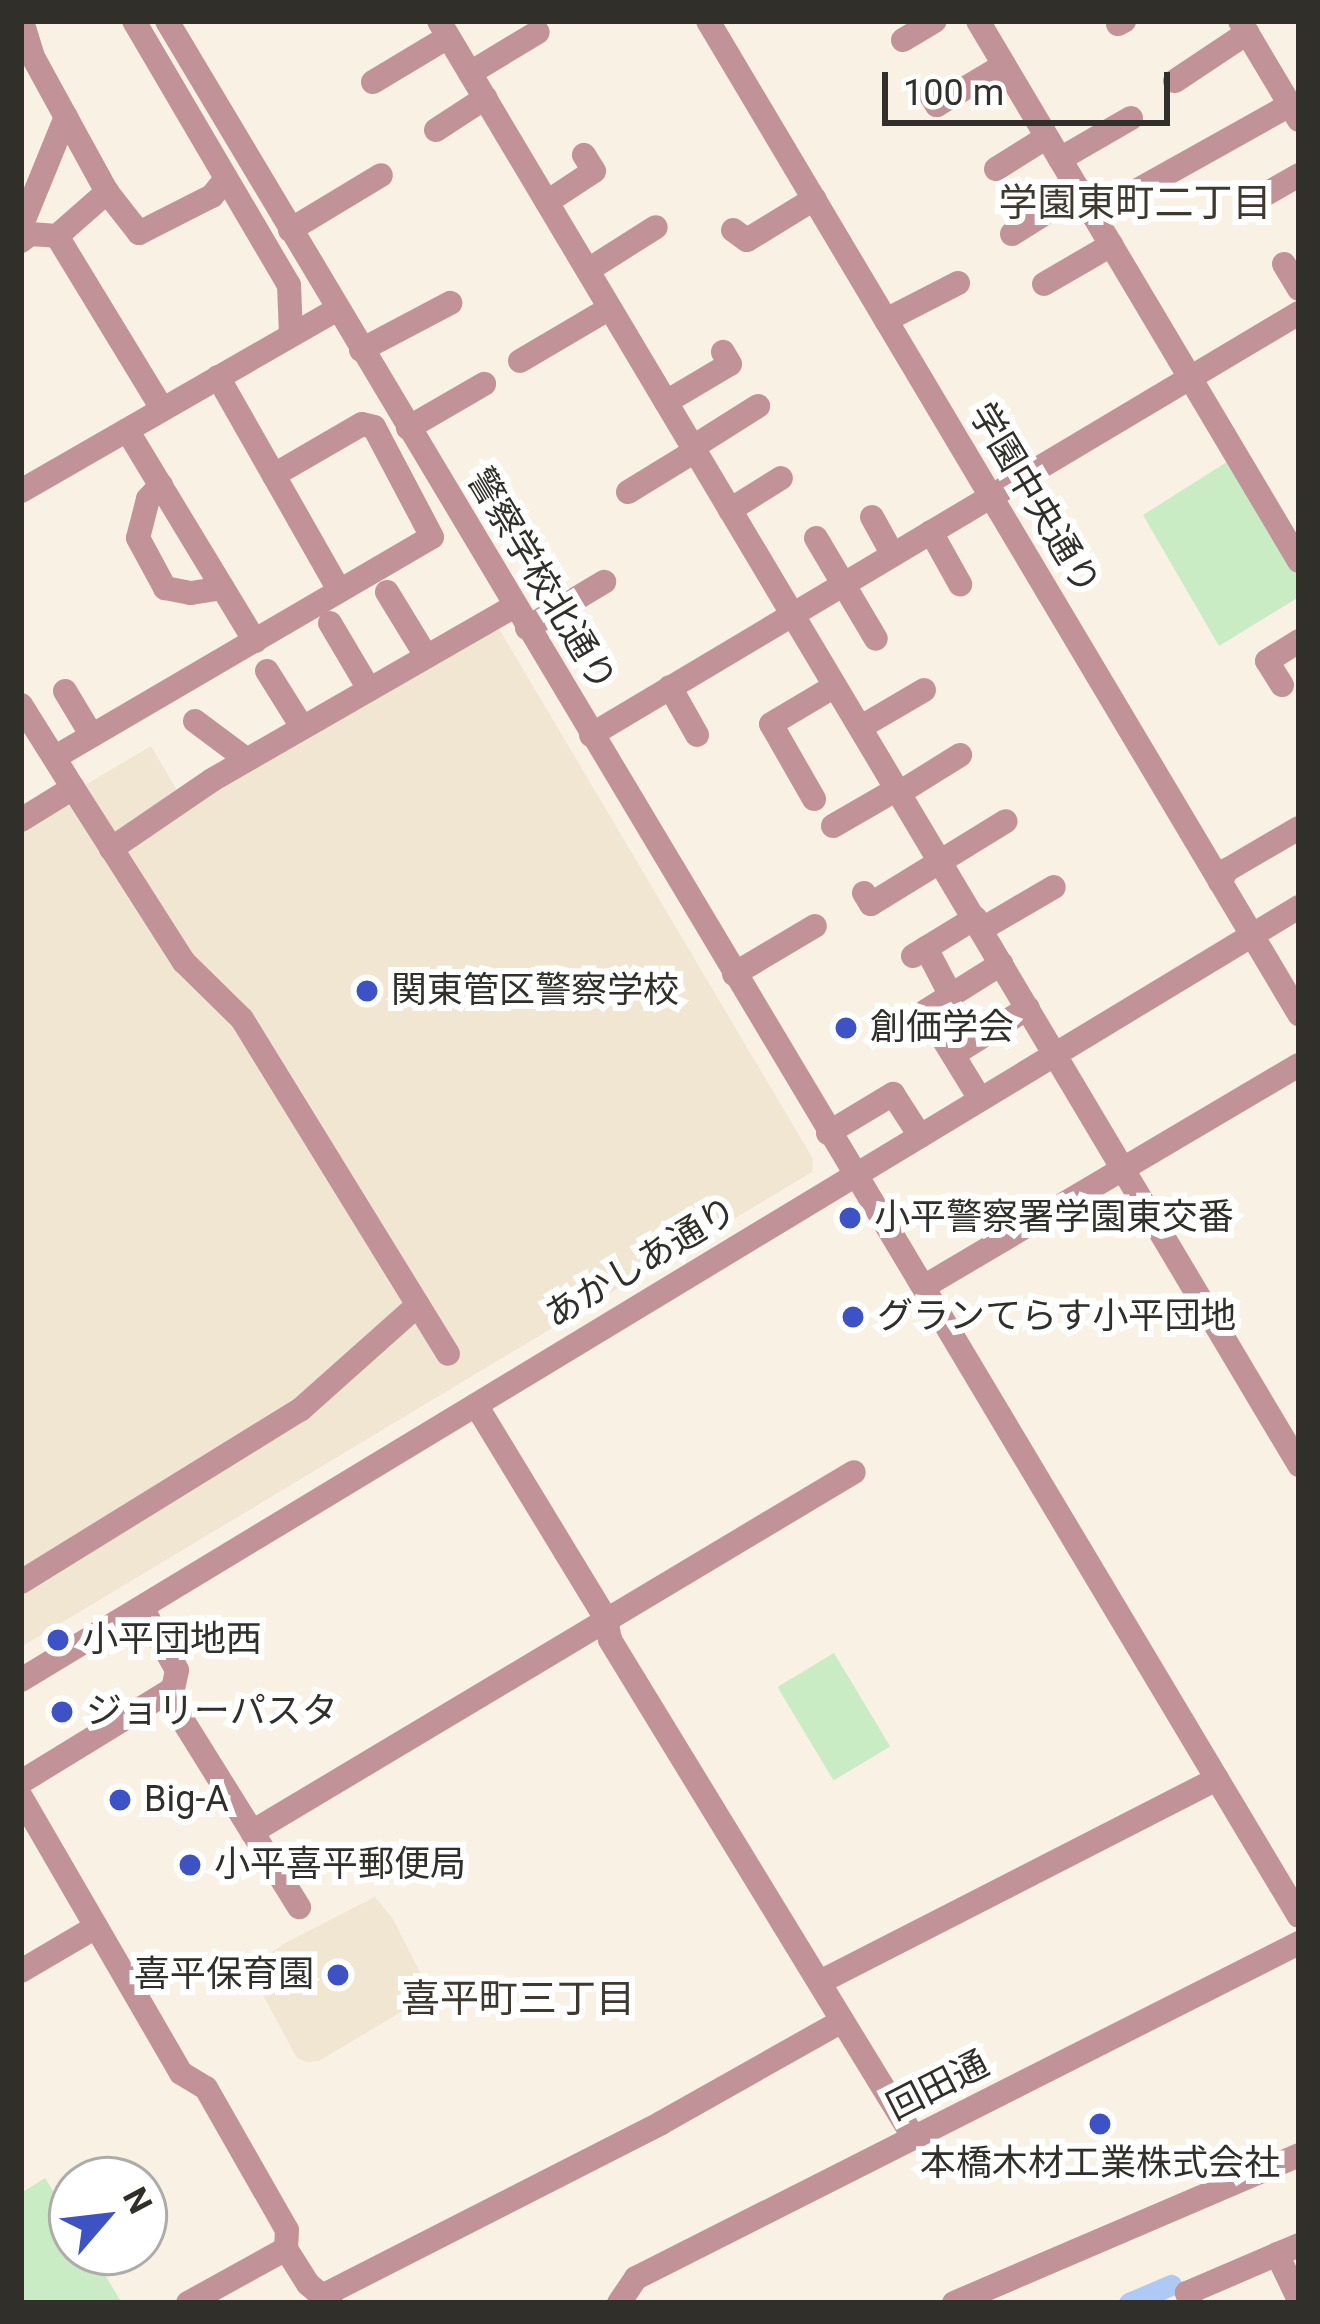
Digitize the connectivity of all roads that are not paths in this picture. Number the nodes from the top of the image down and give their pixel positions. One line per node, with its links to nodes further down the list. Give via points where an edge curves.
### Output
1 (134, 21): 26 (street)
2 (708, 21): 30 (street, 学園中央通り)
3 (935, 21): 10 (street)
4 (978, 21): 11 (street)
5 (171, 22): 35 (street, 警察学校北通り)
6 (1245, 25): 13 (street); 17 (street)
7 (23, 28): 18 (street)
8 (443, 29): 12 (street); 14 (street)
9 (538, 32): 12 (street)
10 (903, 40)
11 (1004, 65): 15 (street, via 937,105); 21 (street)
12 (470, 73): 16 (street)
13 (1175, 81)
14 (373, 82)
15 (930, 94)
16 (485, 98): 20 (street); 31 (street)
17 (1294, 104): 32 (street)
18 (66, 117): 27 (street); 33 (street)
19 (1131, 118): 21 (street)
20 (436, 130)
21 (1053, 148): 23 (street); 28 (street)
22 (584, 154): 31 (street, via 595,171)
23 (995, 169)
24 (381, 175): 35 (street)
25 (1299, 175): 29 (street)
26 (226, 179): 27 (street, via 212,196 139,233); 51 (street, via 289,285)
27 (106, 192): 38 (street)
28 (1079, 192): 32 (street); 37 (street)
29 (1259, 198)
30 (814, 199): 36 (street, via 747,240); 50 (street, 学園中央通り)
31 (547, 202): 42 (street)
32 (1093, 215): 40 (street)
33 (21, 227)
34 (656, 227): 42 (street)
35 (290, 230): 48 (street, 警察学校北通り)
36 (733, 230)
37 (1012, 234)
38 (57, 236): 39 (street); 60 (street)
39 (21, 241)
40 (1111, 245): 44 (street); 56 (street)
41 (1284, 264): 45 (street)
42 (588, 270): 47 (street)
43 (958, 283): 50 (street)
44 (1044, 284)
45 (1299, 289)
46 (450, 303): 52 (street)
47 (610, 308): 54 (street); 58 (street)
48 (337, 309): 51 (street); 52 (street, 警察学校北通り)
49 (1299, 314): 56 (street)
50 (886, 320): 69 (street, 学園中央通り)
51 (291, 335): 55 (street)
52 (362, 350): 61 (street, 警察学校北通り)
53 (723, 352): 58 (street, via 730,364)
54 (520, 361)
55 (218, 377): 60 (street); 64 (street)
56 (1190, 378): 69 (street); 75 (street)
57 (484, 384): 61 (street)
58 (667, 402): 63 (street)
59 (758, 406): 63 (street)
60 (162, 409): 62 (street)
61 (408, 428): 83 (street, 警察学校北通り)
62 (127, 430): 66 (street); 67 (street)
63 (694, 449): 68 (street); 70 (street)
64 (274, 475): 80 (street); 80 (street, via 362,424 374,428 432,537 351,588)
65 (781, 478): 70 (street)
66 (160, 485): 79 (street); 79 (street, via 138,538 165,588)
67 (21, 491)
68 (628, 491)
69 (991, 497): 72 (street); 115 (street, 学園中央通り)
70 (730, 510): 82 (street)
71 (872, 517): 74 (street)
72 (931, 532): 74 (street); 78 (street)
73 (816, 538): 77 (street)
74 (893, 555): 77 (street)
75 (1299, 561)
76 (604, 582): 83 (street)
77 (844, 584): 82 (street); 85 (street)
78 (960, 584)
79 (223, 588): 86 (street)
80 (338, 588): 86 (street)
81 (387, 592): 88 (street)
82 (793, 614): 90 (street); 92 (street)
83 (521, 617): 88 (street); 100 (street, 警察学校北通り)
84 (330, 623): 93 (street)
85 (876, 639)
86 (255, 641): 102 (street)
87 (1299, 641): 91 (street, via 1267,661)
88 (426, 656): 93 (street)
89 (266, 671): 98 (street)
90 (835, 686): 99 (street); 108 (street, via 771,724)
91 (1282, 686)
92 (670, 687): 100 (street); 101 (street)
93 (369, 689): 98 (street)
94 (924, 690): 99 (street)
95 (65, 691): 102 (street)
96 (21, 705): 104 (street)
97 (195, 721): 105 (street)
98 (302, 727): 105 (street)
99 (860, 727): 107 (street)
100 (591, 734): 123 (street, 警察学校北通り)
101 (697, 734)
102 (92, 736): 104 (street)
103 (960, 755): 107 (street)
104 (57, 756): 106 (street)
105 (246, 759): 113 (street)
106 (73, 788): 109 (street); 113 (street)
107 (898, 791): 111 (street); 114 (street)
108 (814, 799)
109 (21, 820)
110 (1006, 821): 114 (street)
111 (833, 826)
112 (1299, 828): 115 (street)
113 (111, 849): 136 (street, via 184,962 242,1019)
114 (940, 861): 117 (street, via 871,904); 119 (street)
115 (1220, 882): 121 (street, 学園中央通り)
116 (1054, 887): 119 (street)
117 (864, 893)
118 (1299, 907): 121 (street, あかしあ通り)
119 (978, 924): 122 (street); 124 (street, via 919,952)
120 (815, 926): 123 (street)
121 (1252, 935): 126 (street, 学園中央通り); 128 (street, あかしあ通り)
122 (1001, 964): 124 (street); 125 (street)
123 (734, 974): 131 (street, 警察学校北通り)
124 (950, 994): 127 (street, via 926,1011)
125 (1028, 1008): 127 (street); 128 (street)
126 (1299, 1014)
127 (954, 1054): 130 (street)
128 (1056, 1054): 130 (street, あかしあ通り); 133 (street)
129 (1299, 1065): 133 (street)
130 (980, 1099): 132 (street, あかしあ通り)
131 (828, 1133): 132 (street, via 893,1094); 134 (street, 警察学校北通り)
132 (920, 1136): 134 (street, あかしあ通り)
133 (1124, 1170): 135 (street); 139 (street)
134 (854, 1175): 135 (street, 警察学校北通り); 138 (street, あかしあ通り)
135 (925, 1286): 146 (street, 警察学校北通り)
136 (418, 1305): 137 (street); 141 (street, via 300,1410)
137 (448, 1354)
138 (476, 1405): 142 (street, あかしあ通り); 143 (street)
139 (1299, 1465)
140 (854, 1472): 143 (street)
141 (25, 1572)
142 (142, 1608): 144 (street, あかしあ通り); 145 (street, via 177,1670)
143 (606, 1619): 149 (street); 155 (street, via 610,1640)
144 (21, 1680)
145 (167, 1695): 147 (street); 149 (street)
146 (1217, 1779): 151 (street, 警察学校北通り); 155 (street)
147 (21, 1781)
148 (21, 1797): 152 (street)
149 (252, 1832): 150 (street)
150 (299, 1907)
151 (1299, 1916)
152 (96, 1928): 154 (street); 159 (street, via 181,2073 206,2088 287,2230)
153 (1299, 1943): 157 (street, 回田通)
154 (21, 1971)
155 (820, 1982): 156 (street)
156 (842, 2021): 157 (street); 161 (street)
157 (914, 2138): 164 (street, 回田通, via 636,2278)
158 (1299, 2155): 165 (street)
159 (286, 2249): 161 (street, via 308,2284); 163 (street)
160 (1288, 2250): 162 (street); 166 (street, via 1187,2293)
161 (329, 2299)
162 (1299, 2300)
163 (188, 2303)
164 (619, 2303)
165 (954, 2303)
166 (1191, 2303)

